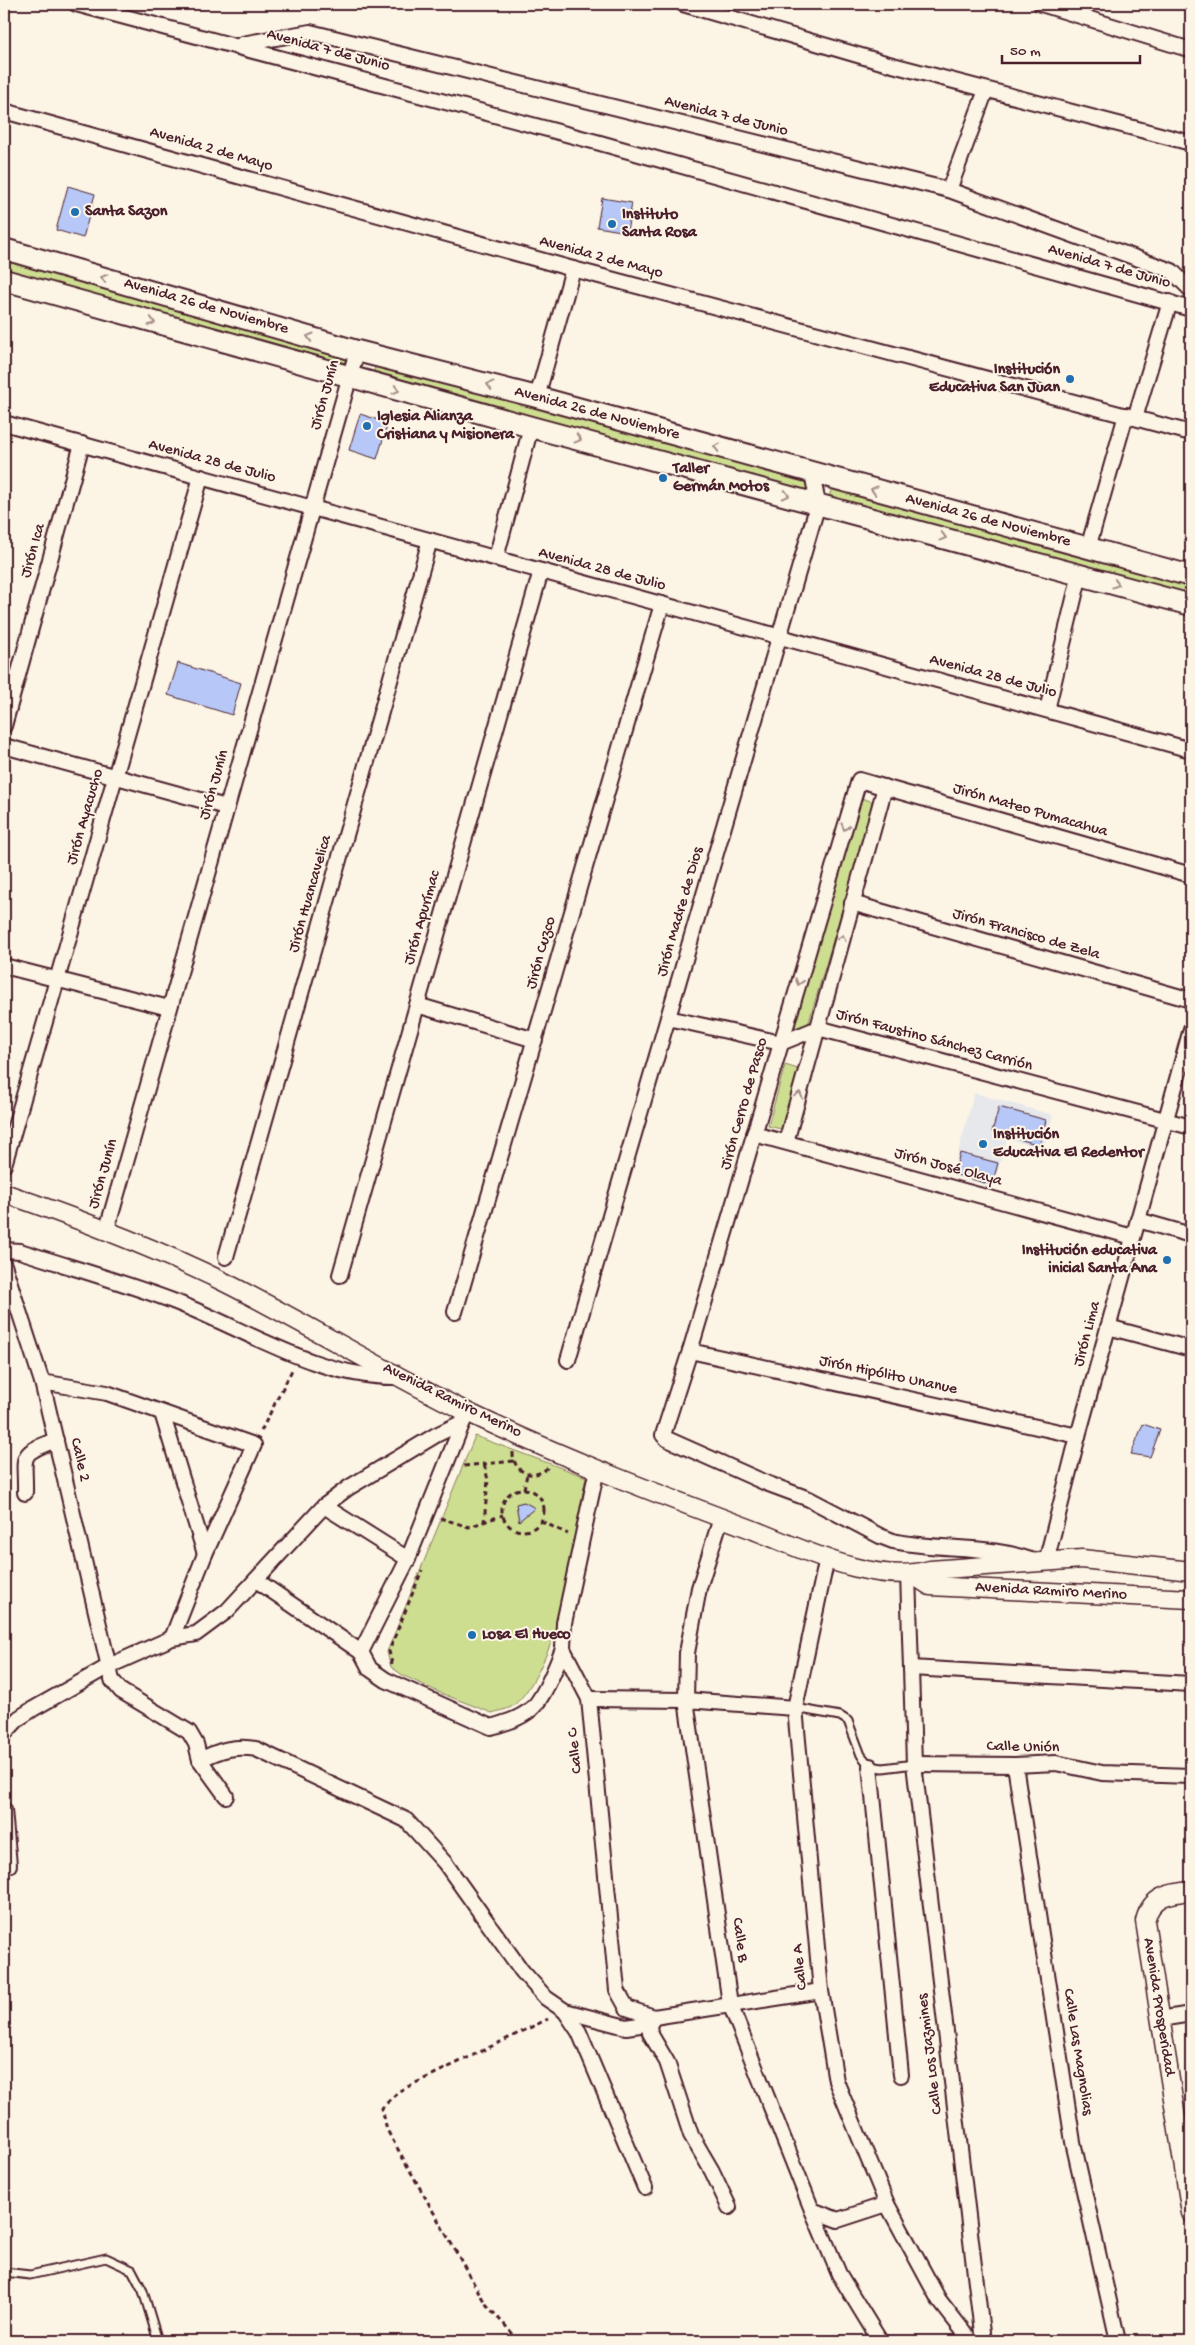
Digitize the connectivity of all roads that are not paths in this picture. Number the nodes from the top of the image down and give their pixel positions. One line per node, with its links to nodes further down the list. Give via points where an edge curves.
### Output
1 (76, 4): 4 (street, Avenida 7 de Junio)
2 (683, 4): 6 (street)
3 (1041, 4): 5 (street)
4 (236, 45): 9 (street, Avenida 7 de Junio, via 310,32); 14 (street, Avenida 7 de Junio, via 600,142)
5 (1191, 50)
6 (986, 90): 8 (street); 9 (street)
7 (4, 111): 11 (street, Avenida 2 de Mayo)
8 (1191, 143)
9 (948, 190): 13 (street, Avenida 7 de Junio, via 1172,271)
10 (4, 249): 16 (main road, Avenida 26 de Noviembre, one-way to 10)
11 (573, 269): 18 (street); 19 (street, Avenida 2 de Mayo)
12 (4, 280): 17 (main road, Avenida 26 de Noviembre, one-way to 17)
13 (1191, 290)
14 (1170, 302): 15 (street, Avenida 7 de Junio); 19 (street)
15 (1191, 309)
16 (357, 351): 17 (street, Jirón Junín); 18 (main road, Avenida 26 de Noviembre, one-way to 16)
17 (349, 377): 21 (main road, Avenida 26 de Noviembre, one-way to 21); 27 (street, Jirón Junín)
18 (537, 397): 24 (main road, Avenida 26 de Noviembre, one-way to 18)
19 (1131, 417): 22 (street, Avenida 2 de Mayo); 29 (street)
20 (4, 423): 23 (street, Avenida 28 de Julio)
21 (531, 427): 26 (main road, Avenida 26 de Noviembre, one-way to 26); 30 (street)
22 (1191, 433)
23 (82, 444): 25 (street, Avenida 28 de Julio); 38 (street, Jirón Ica)
24 (812, 473): 26 (street, Jirón Madre de Dios); 29 (main road, Avenida 26 de Noviembre, one-way to 24)
25 (201, 477): 27 (street, Avenida 28 de Julio); 41 (street, Jirón Ayacucho)
26 (818, 504): 32 (main road, Avenida 26 de Noviembre, one-way to 32); 36 (street, Jirón Madre de Dios)
27 (312, 508): 28 (street, Avenida 28 de Julio); 44 (street, Jirón Junín)
28 (430, 540): 30 (street, Avenida 28 de Julio); 68 (street, Jirón Huancavelica)
29 (1088, 548): 33 (main road, Avenida 26 de Noviembre)
30 (496, 558): 31 (street, Avenida 28 de Julio)
31 (541, 571): 34 (street, Avenida 28 de Julio); 50 (street, Jirón Apurímac)
32 (1080, 574): 35 (main road, Avenida 26 de Noviembre, one-way to 35); 37 (street)
33 (1191, 576)
34 (662, 604): 36 (street, Avenida 28 de Julio); 55 (street, Jirón Cuzco)
35 (1191, 605)
36 (780, 637): 37 (street, Avenida 28 de Julio); 52 (street, Jirón Madre de Dios)
37 (1047, 710): 40 (street, Avenida 28 de Julio)
38 (4, 726)
39 (4, 746): 41 (street)
40 (1191, 750)
41 (115, 777): 44 (street); 48 (street, Jirón Ayacucho)
42 (859, 780): 43 (street, Jirón Mateo Pumacahua); 56 (street, Jirón Cerro de Pasco, one-way to 56)
43 (885, 787): 45 (street, Jirón Mateo Pumacahua); 46 (street)
44 (226, 807): 51 (street, Jirón Junín)
45 (1191, 875)
46 (852, 903): 49 (street, Jirón Francisco de Zela); 53 (street, one-way to 46)
47 (4, 966): 48 (street)
48 (58, 980): 51 (street); 61 (street, Jirón Ayacucho)
49 (1191, 1000)
50 (417, 1005): 55 (street); 70 (street, Jirón Apurímac)
51 (169, 1008): 64 (street, Jirón Junín)
52 (668, 1018): 56 (street); 75 (street, Jirón Madre de Dios)
53 (818, 1028): 56 (street, Jirón Faustino Sánchez Carrión); 57 (street, Jirón Faustino Sánchez Carrión); 60 (street, one-way to 53)
54 (1191, 1029): 57 (street, Jirón Lima)
55 (534, 1040): 71 (street, Jirón Cuzco)
56 (781, 1043): 59 (street, Jirón Cerro de Pasco)
57 (1166, 1121): 58 (street, Jirón Faustino Sánchez Carrión); 63 (street, Jirón Lima)
58 (1191, 1128)
59 (754, 1134): 60 (street, Jirón José Olaya); 74 (street, Jirón Cerro de Pasco)
60 (786, 1142): 66 (street, Jirón José Olaya)
61 (4, 1165)
62 (4, 1193): 64 (street, Avenida Ramiro Merino)
63 (1138, 1220): 65 (street); 66 (street, Jirón Lima)
64 (107, 1229): 76 (street, Avenida Ramiro Merino, via 223,1281)
65 (1191, 1235)
66 (1133, 1237): 72 (street, Jirón Lima)
67 (4, 1250): 76 (street, via 20,1251 179,1303 299,1356 362,1376)
68 (226, 1257)
69 (4, 1265): 77 (street, Calle 2)
70 (340, 1275)
71 (455, 1312)
72 (1108, 1327): 73 (street); 80 (street, Jirón Lima)
73 (1191, 1349)
74 (690, 1351): 80 (street, Jirón Hipólito Unanue); 89 (street, Jirón Cerro de Pasco, via 664,1437 809,1499 893,1541 1020,1556)
75 (568, 1360)
76 (399, 1377): 79 (street, Avenida Ramiro Merino)
77 (42, 1382): 78 (street, via 107,1393); 81 (street, Calle 2)
78 (162, 1413): 86 (street); 86 (street, via 254,1445)
79 (465, 1417): 82 (street, Avenida Ramiro Merino); 84 (street); 88 (street)
80 (1078, 1436): 89 (street, Jirón Lima)
81 (56, 1440): 83 (street, via 26,1454 23,1464); 97 (street, Calle 2)
82 (597, 1469): 85 (street, Avenida Ramiro Merino); 95 (street, Calle C, via 564,1623)
83 (25, 1493)
84 (324, 1506): 88 (street); 92 (street)
85 (721, 1518): 87 (street, Avenida Ramiro Merino); 101 (street, Calle B, via 699,1588 687,1653)
86 (204, 1554): 94 (street)
87 (828, 1558): 91 (street, Avenida Ramiro Merino, via 856,1568); 102 (street, Calle A)
88 (408, 1559): 96 (street)
89 (1043, 1562): 90 (street, Avenida Ramiro Merino, via 1082,1559); 91 (street, Avenida Ramiro Merino, via 930,1570)
90 (1191, 1571)
91 (911, 1575): 93 (street, Avenida Ramiro Merino, via 930,1586); 98 (street, Calle Los Jazmines)
92 (256, 1580): 94 (street, via 227,1612 196,1634); 96 (street)
93 (1191, 1599)
94 (172, 1638): 97 (street)
95 (563, 1649): 96 (street, via 550,1680 532,1709 491,1727 386,1680 370,1669); 100 (street, Calle C)
96 (361, 1652)
97 (109, 1666): 103 (street, via 19,1718); 104 (street, Calle 2, via 112,1680 121,1691 189,1732)
98 (911, 1668): 99 (street); 105 (street, Calle Los Jazmines)
99 (1191, 1684)
100 (589, 1699): 101 (street); 117 (street, Calle C, via 617,1990 627,2008)
101 (686, 1700): 102 (street); 114 (street, Calle B)
102 (795, 1708): 106 (lane, via 840,1716 848,1721 861,1755); 113 (street, Calle A)
103 (4, 1734)
104 (200, 1760): 109 (street, Calle 2); 115 (street, via 235,1747 256,1749 406,1820 445,1863 522,1971 546,1998)
105 (914, 1764): 106 (lane, via 883,1768); 107 (street, Calle Unión); 129 (street, Calle Los Jazmines)
106 (870, 1766): 119 (street)
107 (1015, 1766): 108 (street, Calle Unión, via 1056,1763 1102,1773); 130 (street, Calle Las Magnolias, via 1073,2142)
108 (1191, 1776)
109 (226, 1796)
110 (4, 1810): 111 (street)
111 (9, 1865)
112 (1191, 1891): 118 (street, Avenida Prosperidad, via 1160,1897 1147,1912 1145,1920)
113 (821, 1991): 114 (street); 121 (street, Calle A, via 836,2081)
114 (730, 2004): 117 (street); 123 (street, Calle B)
115 (565, 2011): 117 (street, via 626,2027 640,2025); 120 (street, via 579,2032)
116 (1191, 2014): 118 (street)
117 (654, 2016): 122 (street, via 649,2025 650,2033 667,2062 691,2135)
118 (1160, 2019): 124 (street, Avenida Prosperidad)
119 (901, 2076)
120 (645, 2188)
121 (888, 2204): 123 (street, via 838,2220); 128 (street, Calle A, via 938,2300)
122 (729, 2207)
123 (812, 2210): 127 (street, Calle B, via 839,2274)
124 (1191, 2213)
125 (4, 2272): 126 (lane, via 30,2275 106,2258 115,2262 132,2270 143,2291)
126 (158, 2341)
127 (880, 2341)
128 (971, 2341)
129 (983, 2341)
130 (1118, 2341)

